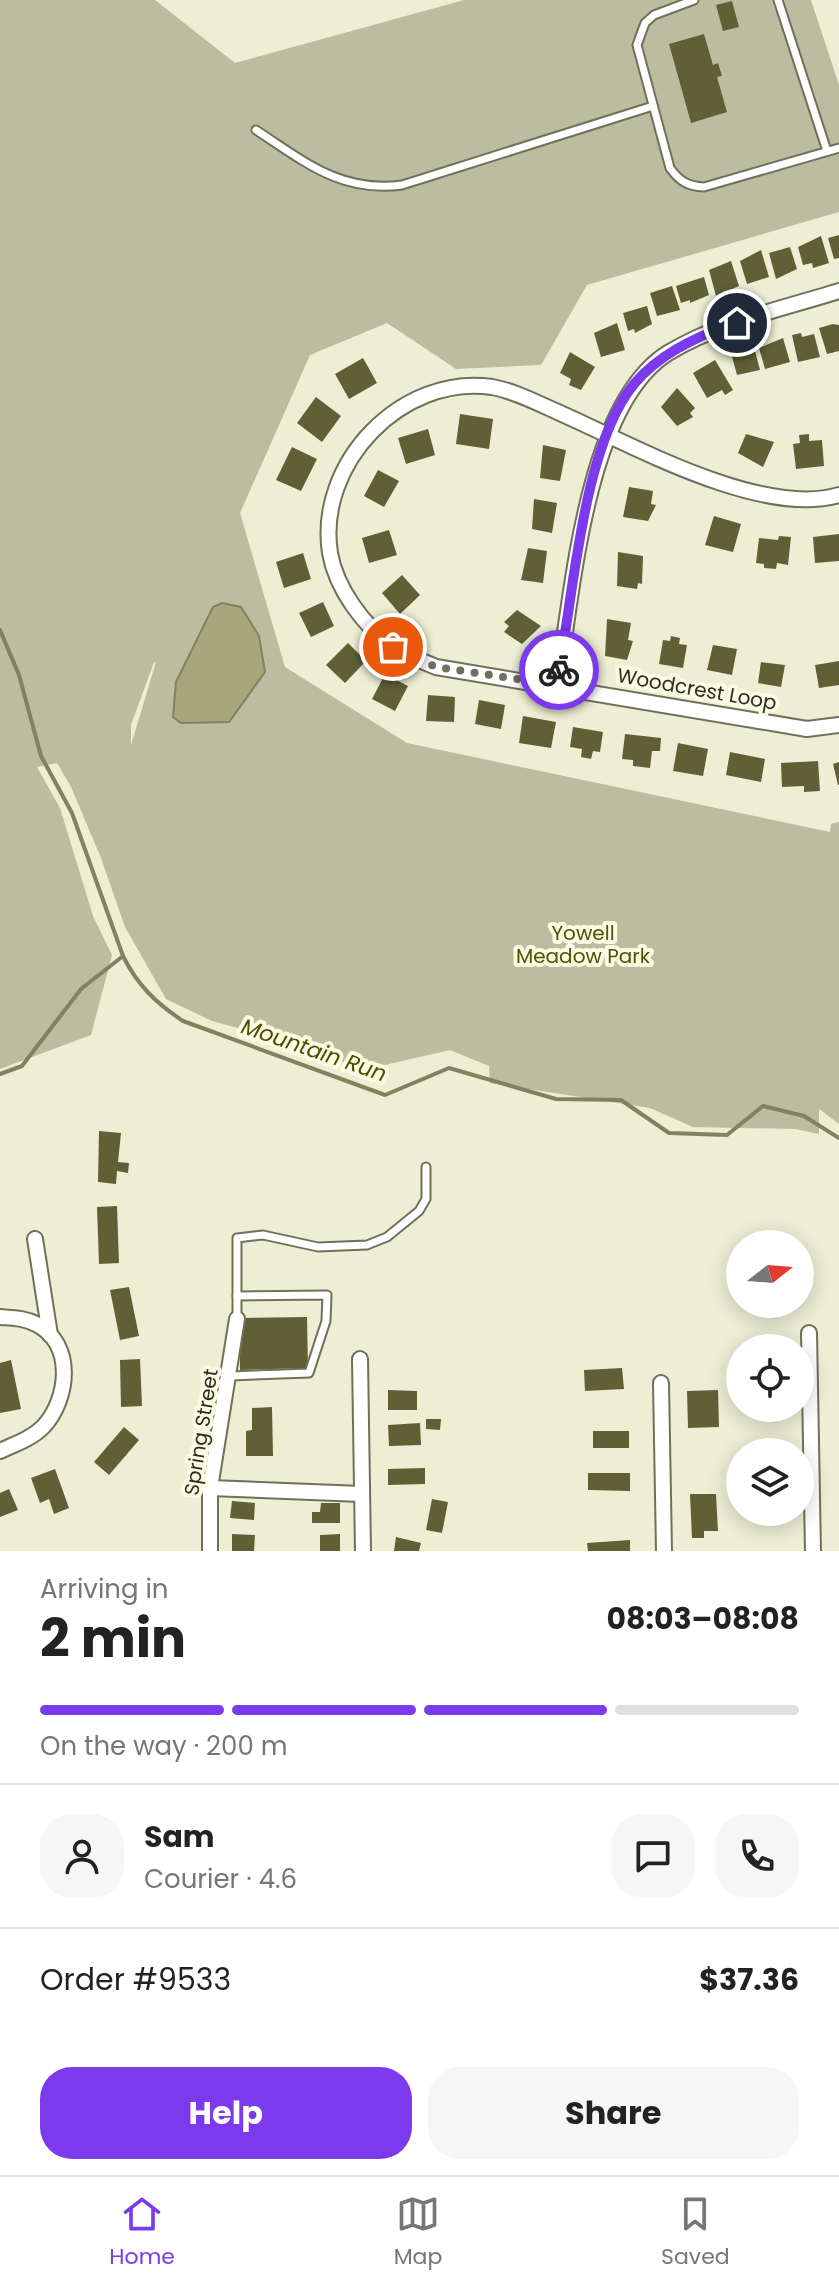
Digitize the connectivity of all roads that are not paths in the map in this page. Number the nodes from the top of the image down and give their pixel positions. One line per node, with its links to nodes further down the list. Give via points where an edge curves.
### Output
1 (694, 0): 3 (lane, via 662,10 640,34 637,45)
2 (778, 0): 6 (lane)
3 (653, 106): 4 (lane, via 383,187 352,185 328,175); 6 (lane, via 670,168 692,186)
4 (256, 130)
5 (839, 148): 6 (lane)
6 (827, 151)
7 (839, 291): 8 (street, via 712,331 666,354 635,383)
8 (607, 434): 9 (street, Woodcrest Loop, via 735,488 787,500); 10 (street, via 594,474); 10 (street, Woodcrest Loop, via 493,387 458,387 409,402 372,427 344,469 331,509 330,553 346,595 393,647 436,667)
9 (839, 495)
10 (557, 685): 11 (street, Woodcrest Loop, via 807,729)
11 (839, 725)
12 (426, 1167): 14 (lane, via 426,1199 419,1211 387,1237 367,1245 318,1247 263,1235 237,1238)
13 (35, 1239): 18 (street)
14 (237, 1296): 16 (lane); 20 (lane, via 327,1295 326,1321 309,1373)
15 (0, 1317): 18 (street, via 25,1319)
16 (237, 1319): 20 (street, Spring Street)
17 (809, 1333): 28 (street)
18 (50, 1335): 22 (street, via 63,1359 59,1401 43,1427)
19 (360, 1359): 24 (street)
20 (230, 1376): 23 (street, Spring Street)
21 (661, 1383): 27 (street)
22 (0, 1451)
23 (210, 1488): 24 (street); 25 (street, Spring Street)
24 (362, 1494): 26 (street)
25 (210, 1551)
26 (363, 1551)
27 (664, 1551)
28 (813, 1551)

